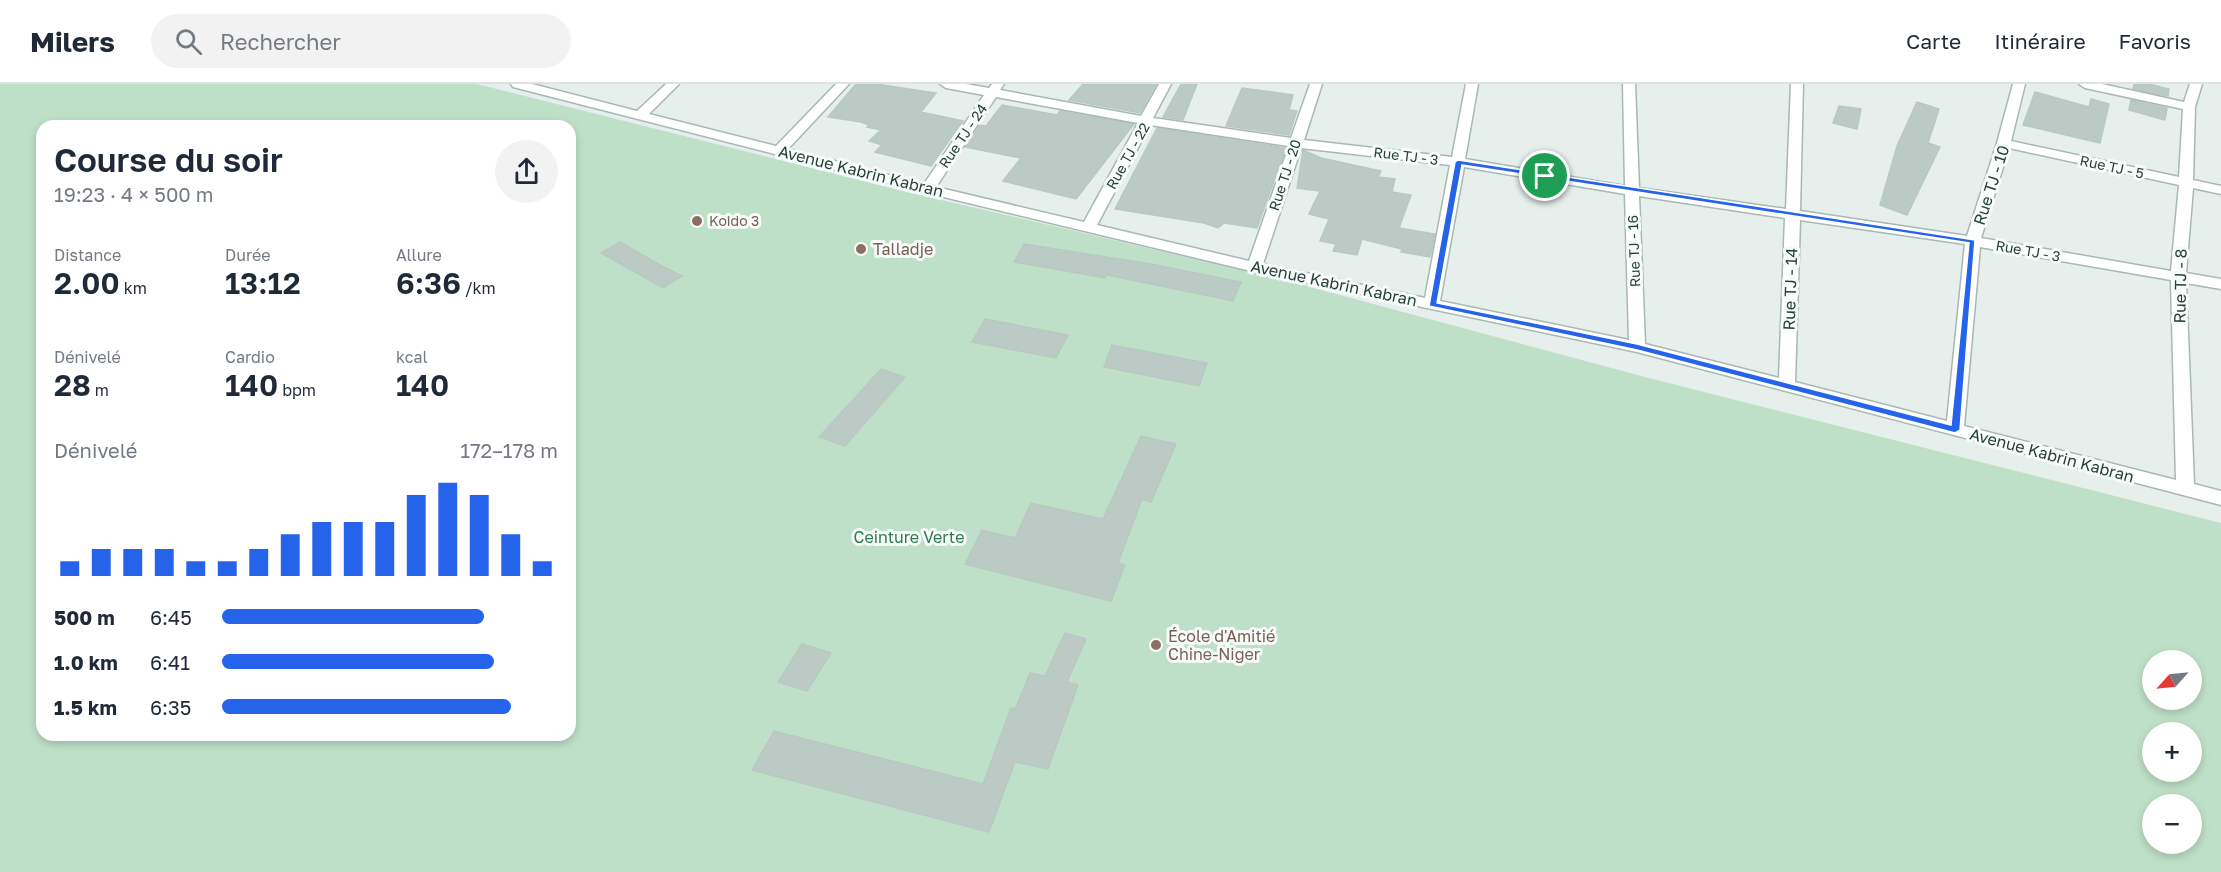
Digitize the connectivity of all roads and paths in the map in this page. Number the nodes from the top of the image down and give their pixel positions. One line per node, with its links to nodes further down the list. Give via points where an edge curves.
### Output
1 (518, 84): 15 (street, Avenue Kabrin Kabran)
2 (673, 84): 15 (street)
3 (843, 84): 19 (street)
4 (946, 84): 13 (street, Rue TJ - 3)
5 (1165, 84): 16 (street, Rue TJ - 22)
6 (1316, 84): 17 (street, Rue TJ - 20)
7 (1472, 84): 20 (street)
8 (1629, 84): 24 (street, Rue TJ - 16)
9 (1797, 84): 25 (street, Rue TJ - 14)
10 (2019, 84): 18 (street, Rue TJ - 10)
11 (2085, 84): 14 (street)
12 (2196, 84): 14 (street, Rue TJ - 8)
13 (996, 88): 16 (street, Rue TJ - 3); 22 (street, Rue TJ - 24)
14 (2189, 107): 21 (street, Rue TJ - 8)
15 (640, 115): 19 (street, Avenue Kabrin Kabran)
16 (1147, 121): 17 (street, Rue TJ - 3); 26 (street, Rue TJ - 22)
17 (1296, 143): 20 (street, Rue TJ - 3); 28 (street, Rue TJ - 20)
18 (2004, 143): 21 (street, Rue TJ - 5); 27 (street, Rue TJ - 10)
19 (779, 151): 22 (street, Avenue Kabrin Kabran)
20 (1458, 162): 24 (street, Rue TJ - 3); 31 (street)
21 (2186, 184): 23 (street, Rue TJ - 5); 29 (street, Rue TJ - 8)
22 (928, 189): 26 (street, Avenue Kabrin Kabran)
23 (2221, 190)
24 (1631, 191): 25 (street, Rue TJ - 3); 32 (street, Rue TJ - 16)
25 (1793, 215): 27 (street, Rue TJ - 3); 33 (street, Rue TJ - 14)
26 (1089, 227): 28 (street, Avenue Kabrin Kabran)
27 (1973, 241): 29 (street, Rue TJ - 3); 34 (street, Rue TJ - 10)
28 (1255, 267): 31 (street, Avenue Kabrin Kabran)
29 (2178, 276): 30 (street, Rue TJ - 3); 35 (street, Rue TJ - 8)
30 (2221, 284)
31 (1432, 304): 32 (street, Avenue Kabrin Kabran)
32 (1637, 347): 33 (street, Avenue Kabrin Kabran)
33 (1788, 386): 34 (street, Avenue Kabrin Kabran)
34 (1955, 430): 35 (street, Avenue Kabrin Kabran)
35 (2185, 489): 36 (street, Avenue Kabrin Kabran)
36 (2221, 498)

